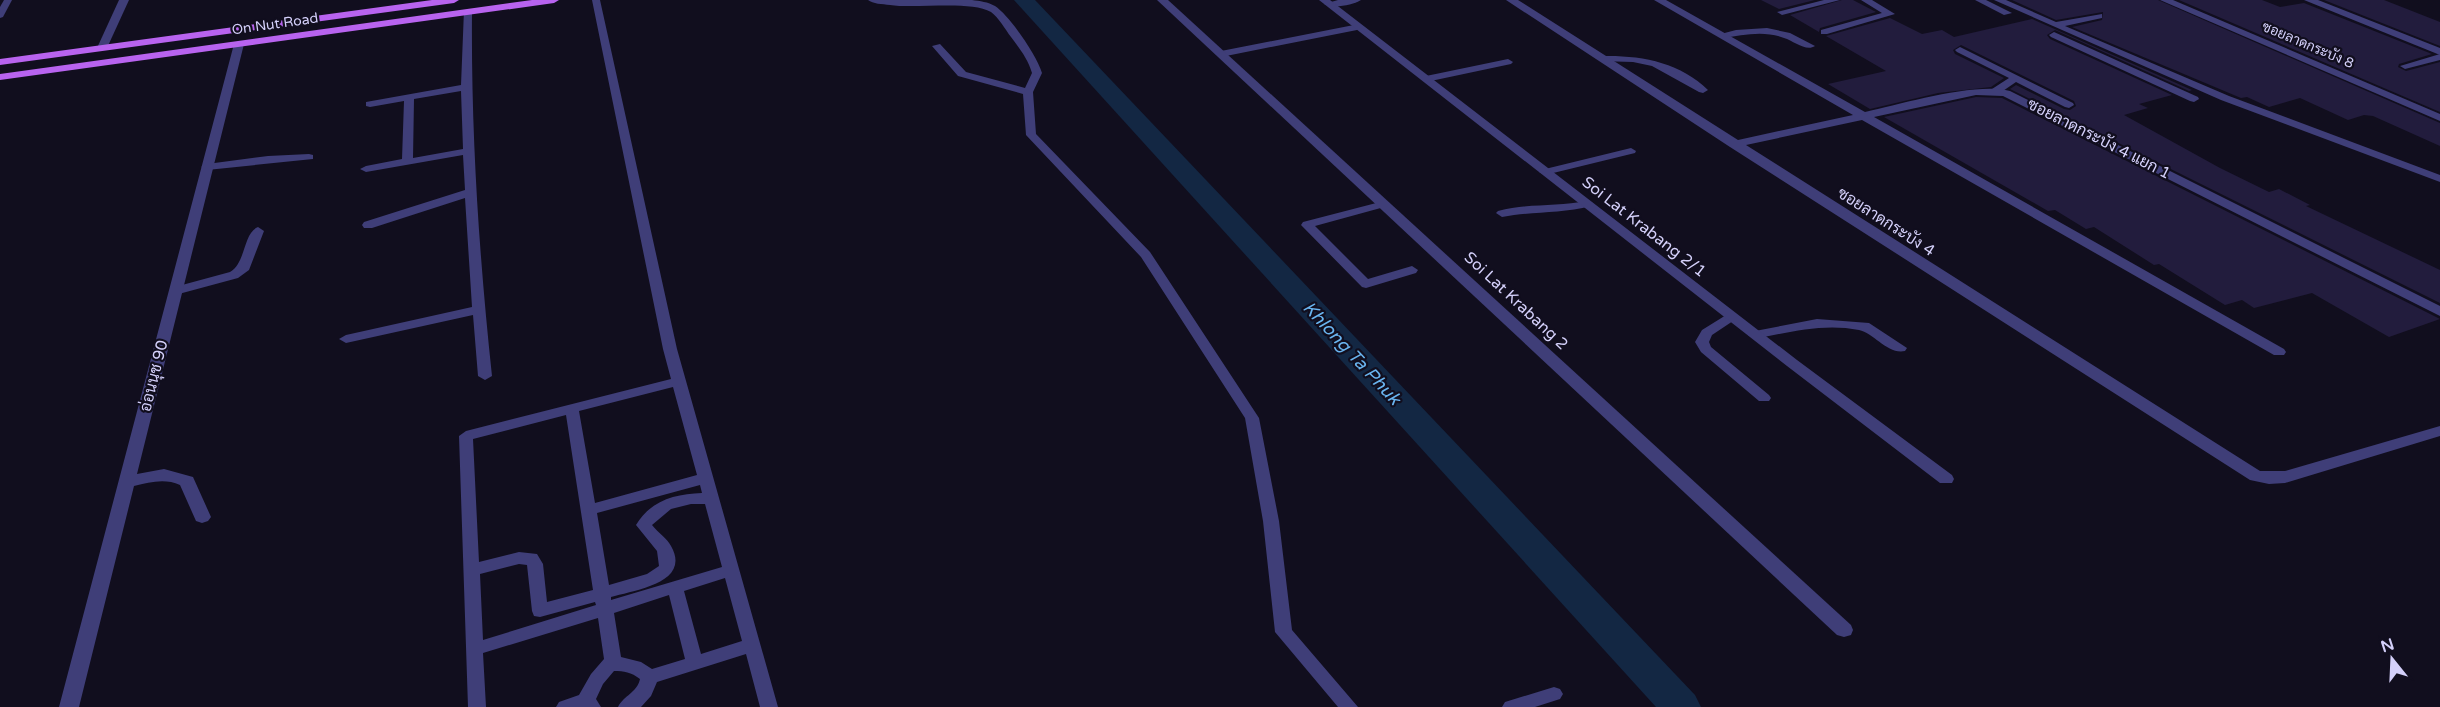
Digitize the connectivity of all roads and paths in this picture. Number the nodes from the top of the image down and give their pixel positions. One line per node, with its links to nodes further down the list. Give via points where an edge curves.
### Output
1 (8, 0): 20 (lane)
2 (124, 0): 30 (street)
3 (454, 0): 24 (main road, On Nut Road)
4 (554, 0): 18 (main road, On Nut Road)
5 (596, 0): 77 (lane)
6 (872, 0): 45 (lane, via 899,4 966,2 993,9 1034,62 1037,73)
7 (1162, 0): 33 (street, Soi Lat Krabang 2)
8 (1357, 0): 17 (lane)
9 (1511, 0): 35 (street, ซอยลาดกระบัง 4)
10 (1659, 0): 26 (street)
11 (1836, 0): 19 (lane)
12 (1865, 0): 25 (lane, via 1890,14)
13 (1978, 0): 47 (lane)
14 (1998, 0): 22 (lane)
15 (2165, 0): 51 (street, ซอยลาดกระบัง 8)
16 (2309, 0): 32 (street)
17 (1327, 2): 23 (street, Soi Lat Krabang 2/1)
18 (466, 12): 27 (main road, On Nut Road); 42 (lane)
19 (1782, 12)
20 (0, 15)
21 (2099, 16): 22 (lane)
22 (2055, 25): 60 (lane, via 2225,98)
23 (1359, 27): 33 (lane); 41 (street, Soi Lat Krabang 2/1)
24 (246, 28): 27 (main road); 30 (main road, On Nut Road)
25 (1824, 32)
26 (1722, 35): 29 (lane, via 1775,30); 50 (street)
27 (239, 44): 39 (main road, On Nut Road); 57 (street, อ่อนนุช 90)
28 (937, 46): 45 (lane, via 962,74)
29 (1810, 46)
30 (102, 48): 36 (main road, On Nut Road)
31 (1960, 50): 40 (lane)
32 (2440, 52)
33 (1221, 54): 62 (street, Soi Lat Krabang 2)
34 (2440, 57): 38 (lane)
35 (1602, 59): 43 (lane, via 1644,59); 52 (street, ซอยลาดกระบัง 4)
36 (0, 62)
37 (1508, 62): 41 (lane)
38 (2405, 66)
39 (0, 77)
40 (2016, 78): 44 (lane); 49 (lane)
41 (1426, 79): 59 (street, Soi Lat Krabang 2/1)
42 (466, 87): 46 (lane); 53 (lane)
43 (1703, 90)
44 (1996, 90): 50 (street); 70 (street, ซอยลาดกระบัง 4 แยก 1)
45 (1028, 92): 104 (lane, via 1031,135 1146,255 1251,418 1271,521 1284,632)
46 (409, 98): 48 (lane); 56 (lane)
47 (2194, 99)
48 (369, 104)
49 (2069, 105)
50 (1863, 117): 52 (street); 75 (street)
51 (2440, 118)
52 (1734, 144): 80 (street, ซอยลาดกระบัง 4, via 2244,470 2269,478 2285,477)
53 (469, 151): 56 (lane); 61 (lane)
54 (1631, 151): 59 (lane)
55 (309, 157): 57 (lane)
56 (406, 162): 58 (lane)
57 (207, 167): 68 (street, อ่อนนุช 90)
58 (366, 169)
59 (1545, 172): 63 (street, Soi Lat Krabang 2/1)
60 (2440, 179)
61 (471, 192): 65 (lane); 69 (lane)
62 (1384, 204): 67 (lane, via 1307,225 1366,284); 91 (street, Soi Lat Krabang 2)
63 (1587, 204): 64 (lane); 71 (street, Soi Lat Krabang 2/1)
64 (1502, 213)
65 (368, 225)
66 (258, 231): 68 (lane, via 243,270 234,276)
67 (1412, 270)
68 (175, 291): 83 (street, อ่อนนุช 90)
69 (478, 310): 73 (lane); 76 (lane)
70 (2440, 312)
71 (1731, 316): 72 (street, Soi Lat Krabang 2/1); 78 (lane, via 1707,333 1702,342)
72 (1755, 335): 74 (lane, via 1818,323 1864,326); 82 (street, Soi Lat Krabang 2/1)
73 (346, 339)
74 (1900, 348)
75 (2279, 352)
76 (485, 376)
77 (679, 381): 79 (lane); 81 (lane)
78 (1764, 398)
79 (572, 409): 85 (lane); 87 (lane, via 466,436)
80 (2440, 431)
81 (706, 478): 84 (lane); 85 (lane)
82 (1946, 478)
83 (126, 482): 86 (street, via 174,474 187,481); 99 (street, อ่อนนุช 90)
84 (711, 499): 88 (lane); 90 (lane, via 676,501 652,512 644,525 662,542 669,557 667,568)
85 (589, 510): 90 (lane)
86 (202, 517)
87 (471, 570): 90 (lane, via 531,558 540,611); 93 (lane)
88 (731, 570): 89 (lane); 92 (lane)
89 (675, 587): 90 (lane); 94 (lane)
90 (603, 601): 93 (lane); 95 (lane, via 613,661)
91 (1844, 630)
92 (752, 645): 94 (lane); 103 (lane)
93 (475, 649): 100 (lane)
94 (695, 663): 96 (lane)
95 (608, 665): 96 (lane, via 633,666); 98 (lane, via 595,681)
96 (649, 677): 102 (lane, via 647,689)
97 (1554, 694): 105 (lane)
98 (589, 704): 101 (lane)
99 (69, 707)
100 (477, 707)
101 (565, 707)
102 (627, 707)
103 (769, 707)
104 (1349, 707)
105 (1511, 707)

